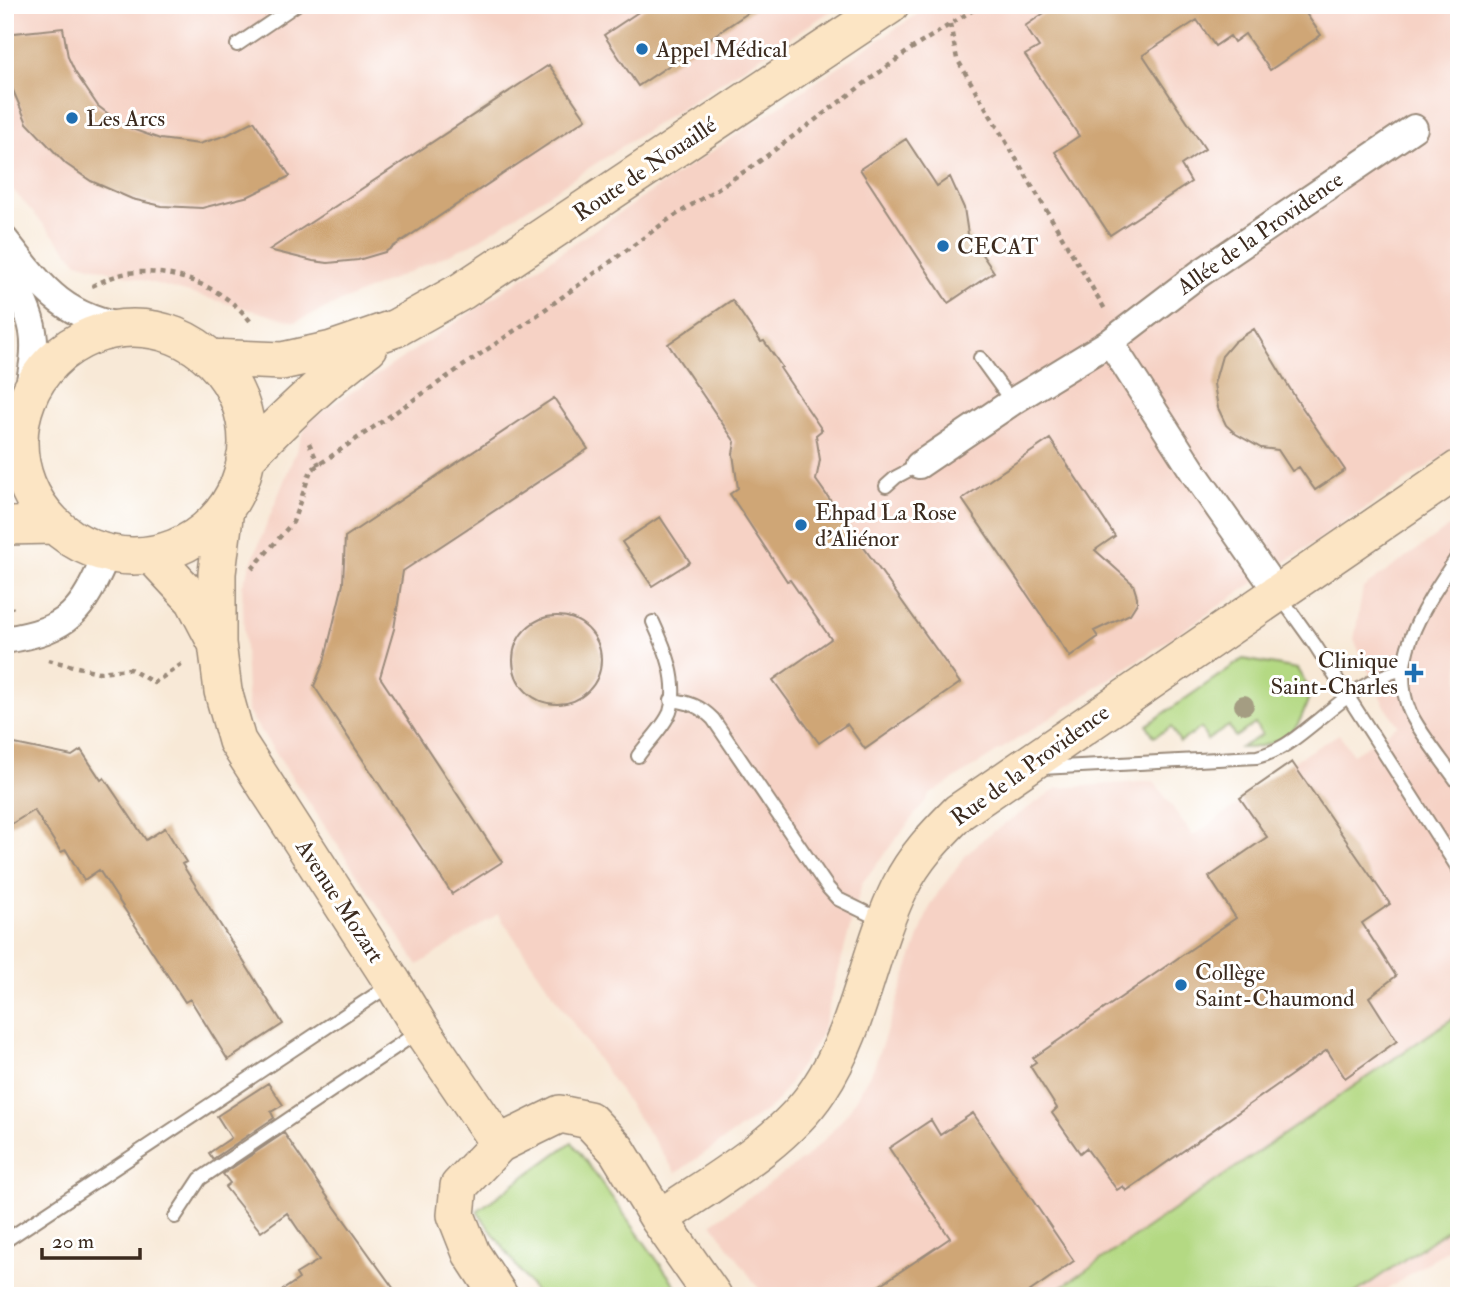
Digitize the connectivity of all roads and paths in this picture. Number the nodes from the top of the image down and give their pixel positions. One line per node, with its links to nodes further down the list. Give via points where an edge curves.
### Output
1 (296, 5): 5 (lane)
2 (890, 5): 10 (street, Route de Nouaillé, via 462,291)
3 (981, 5): 4 (path)
4 (950, 24): 11 (path, via 957,59); 27 (path, via 311,471 293,522)
5 (237, 45)
6 (1414, 128): 11 (street, Allée de la Providence, via 1199,274)
7 (5, 240): 9 (street, via 31,273 70,309 89,319)
8 (5, 264): 15 (street, via 34,327 34,366)
9 (130, 328): 12 (street, via 170,334); 15 (street, via 92,335 69,347 40,375)
10 (396, 328): 12 (street, Route de Nouaillé, via 282,361); 17 (street, Route de Nouaillé, via 336,372)
11 (1115, 338): 14 (street, Allée de la Providence); 29 (street, via 1194,472)
12 (210, 358): 17 (street, via 240,402 247,437)
13 (980, 358): 14 (lane)
14 (1012, 402): 18 (street, Allée de la Providence)
15 (25, 404): 16 (street)
16 (12, 456): 22 (street, via 40,510)
17 (245, 459): 21 (street, via 239,484)
18 (919, 465): 20 (lane)
19 (1459, 469): 29 (street, Rue de la Providence)
20 (886, 486)
21 (225, 509): 25 (street, via 198,536); 32 (street, Avenue Mozart, via 217,573)
22 (54, 525): 23 (street); 24 (street, via 78,543)
23 (5, 526)
24 (107, 554): 25 (street); 31 (street, via 87,597 64,622 46,632)
25 (152, 555): 32 (street, Avenue Mozart, via 194,600)
26 (1459, 555): 33 (lane, via 1421,612)
27 (246, 573)
28 (5, 589): 31 (path)
29 (1278, 593): 34 (lane); 37 (street, Rue de la Providence)
30 (653, 622): 35 (lane, via 668,659)
31 (14, 639): 32 (path, via 29,654 60,665 98,672 130,669 154,683)
32 (217, 643): 41 (street, Avenue Mozart, via 223,691 237,741)
33 (1405, 669): 34 (lane, via 1386,673); 38 (lane, via 1403,688 1410,713)
34 (1349, 697): 37 (lane, via 1271,754); 39 (lane)
35 (671, 700): 36 (lane, via 668,716); 40 (lane, via 696,705 713,719 838,899)
36 (638, 756)
37 (1019, 769): 40 (street, Rue de la Providence, via 938,833 900,887)
38 (1459, 784)
39 (1459, 870)
40 (886, 922): 45 (street, Rue de la Providence, via 837,1058 806,1107 757,1151)
41 (393, 983): 42 (street, Avenue Mozart); 46 (lane)
42 (421, 1029): 43 (street, Avenue Mozart); 44 (lane, via 200,1179)
43 (499, 1144): 45 (street, via 560,1114 589,1120 617,1150); 47 (street, via 459,1185 456,1215 471,1253)
44 (175, 1217)
45 (659, 1220): 48 (street)
46 (5, 1241)
47 (499, 1296)
48 (713, 1296)

